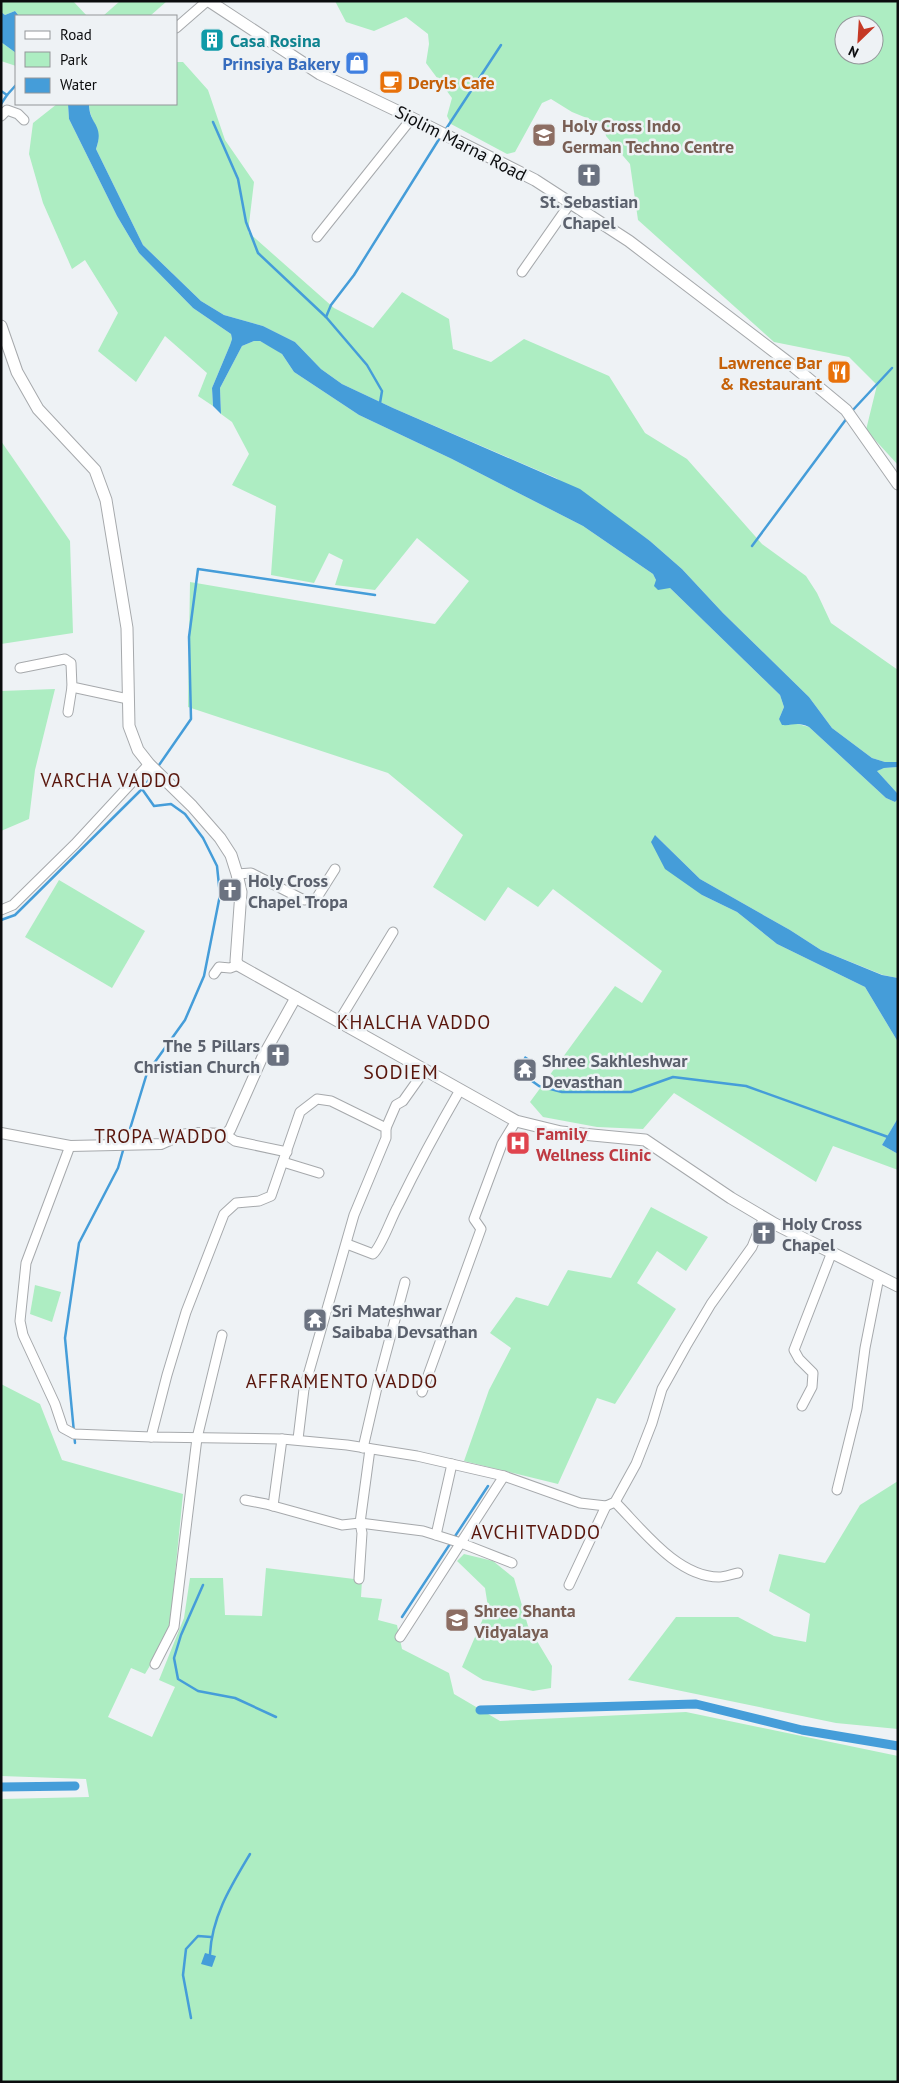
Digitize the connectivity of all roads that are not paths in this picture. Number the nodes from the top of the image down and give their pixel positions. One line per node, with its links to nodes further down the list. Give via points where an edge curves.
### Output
1 (208, 1): 2 (street); 4 (main road, Siolim Marna Road, via 320,74)
2 (178, 26)
3 (1, 116): 5 (street, via 7,110)
4 (412, 118): 6 (main road, Siolim Marna Road, via 535,180); 7 (street)
5 (24, 120)
6 (571, 202): 8 (street); 10 (main road, Siolim Marna Road, via 629,241 846,410)
7 (318, 237)
8 (522, 272)
9 (2, 329): 13 (main road, via 17,372 38,409 95,470 106,500 127,628)
10 (898, 484)
11 (20, 668): 12 (street, via 65,659 71,663)
12 (72, 687): 13 (street); 14 (street)
13 (128, 699): 15 (main road, via 129,726 138,750)
14 (68, 712)
15 (153, 768): 17 (main road, via 220,838 231,855); 18 (street, via 13,905)
16 (335, 868): 17 (street, via 316,899 304,900 251,873)
17 (237, 874): 20 (main road, via 240,892)
18 (1, 910)
19 (393, 932): 23 (street)
20 (238, 965): 21 (street, via 219,967); 22 (main road)
21 (214, 974)
22 (296, 997): 23 (main road); 29 (street, via 262,1058 230,1130)
23 (339, 1021): 24 (main road)
24 (425, 1070): 25 (main road); 27 (street, via 403,1101 396,1105)
25 (460, 1090): 26 (main road); 35 (street, via 426,1149 379,1248 373,1254)
26 (516, 1121): 34 (main road, via 561,1132 645,1140); 41 (street, via 502,1144 474,1219 481,1229)
27 (386, 1128): 31 (street, via 331,1101 317,1098 300,1112); 35 (street, via 386,1138 363,1188)
28 (1, 1133): 30 (street)
29 (225, 1134): 30 (street, via 181,1135 161,1144); 31 (street, via 235,1141)
30 (70, 1146): 43 (street, via 26,1263 20,1321 23,1335 63,1428 74,1434)
31 (287, 1152): 32 (street)
32 (283, 1162): 33 (street); 43 (street, via 271,1196 259,1201 236,1203 224,1214 186,1312)
33 (319, 1173)
34 (764, 1217): 36 (main road); 52 (street, via 752,1247 712,1304 662,1389 636,1464)
35 (347, 1244): 46 (street, via 304,1389)
36 (832, 1252): 37 (main road); 42 (street, via 794,1350 813,1373 812,1387)
37 (879, 1277): 39 (main road); 50 (street, via 857,1409)
38 (405, 1282): 47 (street, via 378,1384)
39 (898, 1286)
40 (222, 1335): 44 (street)
41 (422, 1392)
42 (802, 1406)
43 (151, 1437): 44 (street)
44 (197, 1438): 45 (street); 63 (street, via 174,1628)
45 (282, 1438): 46 (street); 53 (street)
46 (298, 1439): 47 (street)
47 (367, 1448): 48 (street); 55 (street)
48 (452, 1464): 49 (street); 56 (street)
49 (504, 1476): 54 (street, via 580,1503); 57 (street)
50 (837, 1490)
51 (245, 1500): 53 (street)
52 (615, 1502): 54 (street); 59 (street, via 672,1561 700,1574 719,1577)
53 (273, 1506): 55 (street, via 342,1525)
54 (606, 1506): 61 (street)
55 (360, 1523): 56 (street); 60 (street)
56 (436, 1534): 57 (street)
57 (461, 1543): 58 (street); 62 (street)
58 (512, 1563)
59 (738, 1573)
60 (359, 1578)
61 (569, 1585)
62 (400, 1637)
63 (155, 1664)

